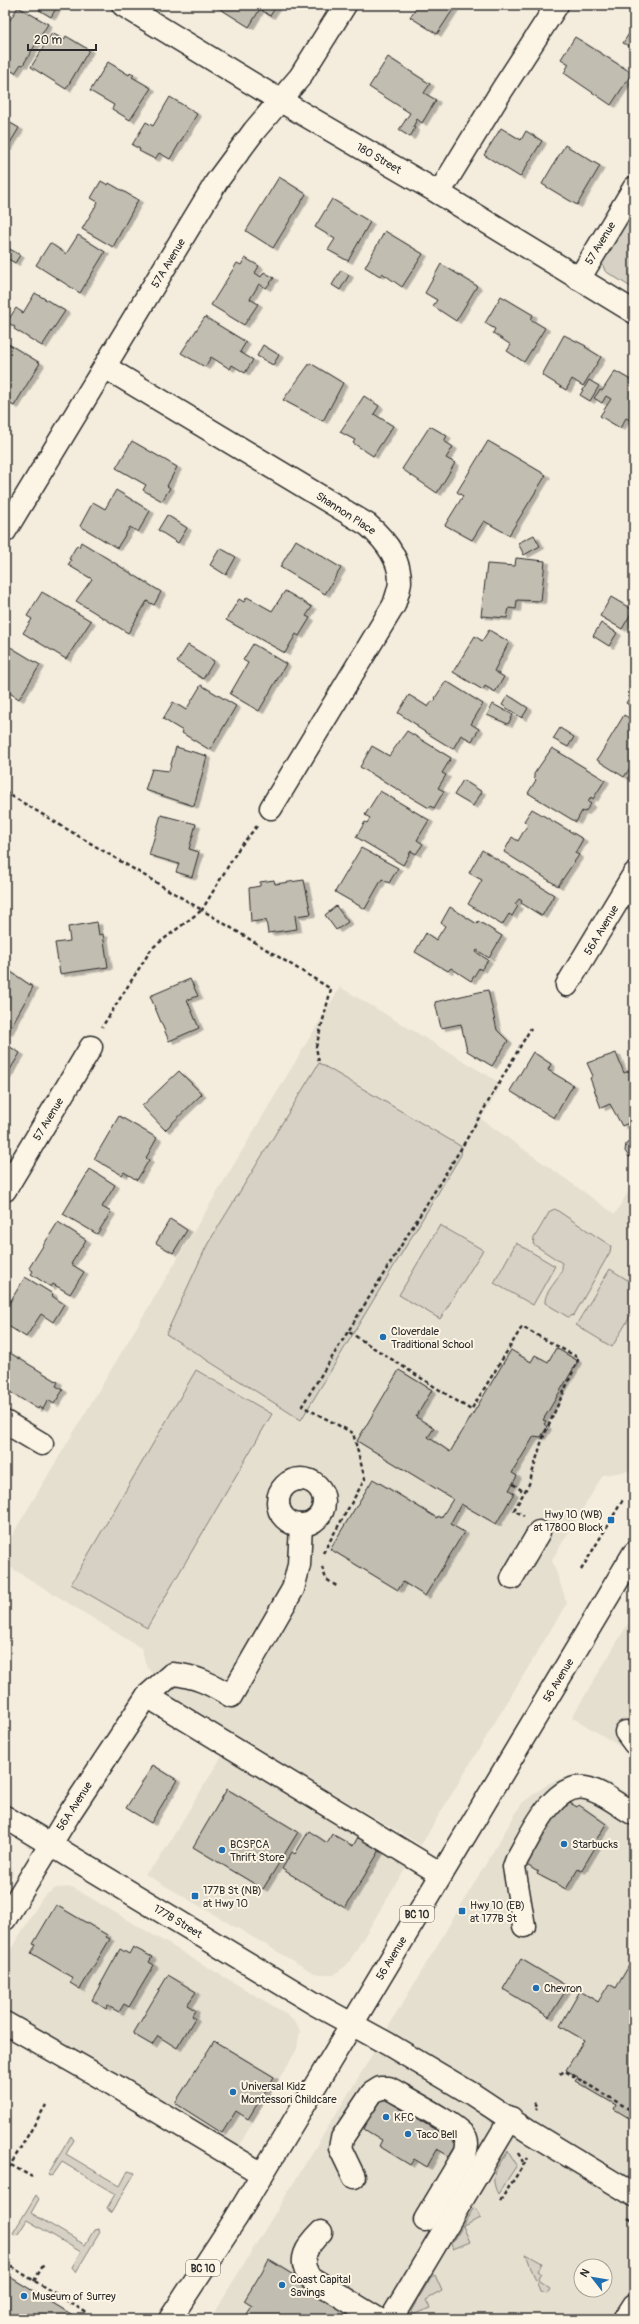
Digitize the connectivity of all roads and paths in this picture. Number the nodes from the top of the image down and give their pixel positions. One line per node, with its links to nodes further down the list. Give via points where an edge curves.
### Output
1 (123, 5): 4 (main road, 180 Street)
2 (345, 5): 4 (main road, 57A Avenue, via 300,77)
3 (557, 5): 6 (main road)
4 (281, 101): 6 (main road, 180 Street); 9 (main road, 57A Avenue, via 237,152 217,181)
5 (634, 188): 7 (main road, 57 Avenue)
6 (439, 193): 7 (main road, 180 Street)
7 (579, 278): 8 (main road, 180 Street)
8 (634, 312)
9 (105, 367): 10 (main road, 57A Avenue); 12 (main road, Shannon Place, via 368,525 384,539 394,557 400,581 394,605)
10 (5, 531)
11 (5, 792): 14 (path)
12 (271, 808): 14 (path, via 239,848)
13 (634, 874): 15 (main road, 56A Avenue)
14 (202, 910): 17 (path, via 152,948); 18 (path, via 331,989 316,1047)
15 (567, 985)
16 (531, 1028): 20 (path)
17 (91, 1047): 19 (main road, 57 Avenue)
18 (319, 1063)
19 (5, 1190)
20 (349, 1332): 24 (path, via 471,1410 522,1328 580,1358 545,1433 529,1484); 32 (path, via 302,1406 353,1433 365,1479 320,1559 326,1579)
21 (5, 1422): 22 (main road)
22 (42, 1444)
23 (512, 1484): 24 (path)
24 (524, 1492): 26 (path)
25 (624, 1498): 30 (path)
26 (514, 1510)
27 (301, 1525): 33 (main road, 56A Avenue, via 299,1565 293,1589 231,1696 202,1679 172,1674)
28 (539, 1532): 31 (main road)
29 (634, 1553): 37 (main road, 56 Avenue / BC 10)
30 (581, 1570)
31 (512, 1578)
32 (338, 1587)
33 (147, 1696): 36 (main road, 56A Avenue); 37 (main road)
34 (634, 1814): 39 (main road, via 594,1790 584,1788 562,1793 552,1802 514,1867)
35 (5, 1817): 36 (main road, 177B Street)
36 (50, 1844): 38 (main road, 56A Avenue); 41 (main road, 177B Street)
37 (441, 1874): 41 (main road, 56 Avenue / BC 10)
38 (5, 1919)
39 (524, 1926)
40 (5, 2023): 49 (main road)
41 (352, 2024): 45 (main road, 177B Street); 49 (main road, 56 Avenue / BC 10)
42 (560, 2074): 44 (path, via 565,2071)
43 (46, 2105): 47 (path)
44 (634, 2112)
45 (511, 2118): 52 (main road, 177B Street); 63 (main road)
46 (534, 2161): 53 (path, via 527,2157)
47 (10, 2165): 48 (path); 50 (path)
48 (5, 2174)
49 (262, 2174): 61 (main road, 56 Avenue / BC 10)
50 (32, 2177)
51 (354, 2177): 54 (main road, via 340,2148 342,2138 372,2093 380,2088 389,2088 454,2127 466,2138 468,2145)
52 (634, 2195)
53 (500, 2200)
54 (425, 2220)
55 (321, 2232): 62 (main road, via 304,2254 305,2272)
56 (5, 2263): 58 (path)
57 (44, 2264): 58 (path)
58 (34, 2281): 60 (path, via 87,2313)
59 (634, 2305): 64 (main road)
60 (84, 2319)
61 (171, 2319)
62 (378, 2319)
63 (391, 2319)
64 (625, 2319)

